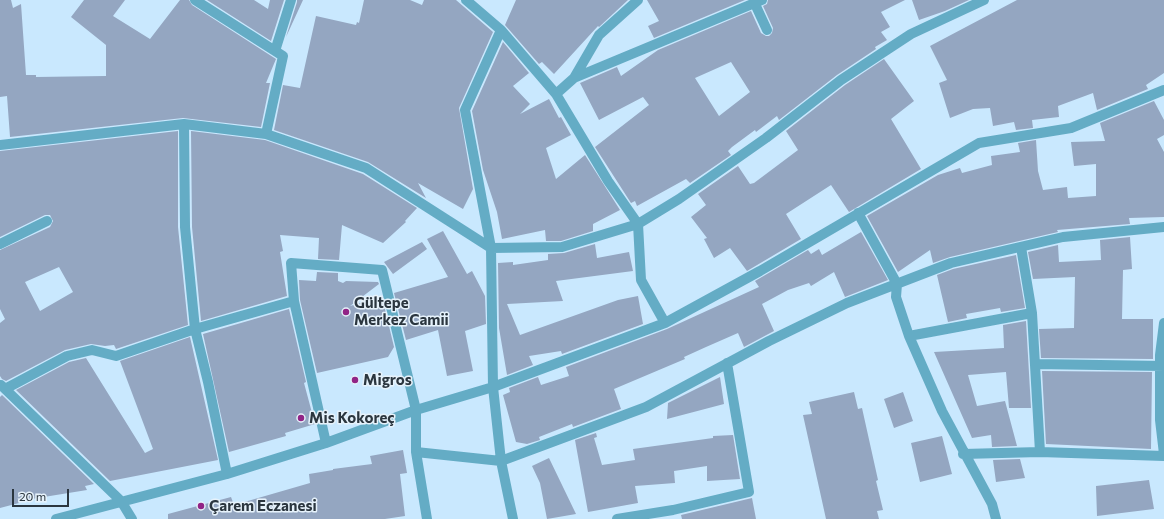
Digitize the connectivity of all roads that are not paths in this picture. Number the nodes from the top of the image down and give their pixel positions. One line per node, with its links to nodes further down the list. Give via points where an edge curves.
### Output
1 (195, 0): 9 (street)
2 (292, 0): 9 (street)
3 (466, 0): 7 (street)
4 (638, 0): 10 (street, via 599,35)
5 (984, 0): 18 (street, via 905,38 841,80 766,138 679,199)
6 (758, 2): 8 (street); 10 (street)
7 (501, 30): 12 (street); 22 (street, via 465,110)
8 (767, 30)
9 (275, 51): 14 (street, via 283,56)
10 (574, 78): 12 (street)
11 (1164, 90): 16 (street, via 1071,128 979,143)
12 (556, 94): 18 (street, via 608,181)
13 (184, 124): 14 (street); 15 (street); 28 (street, via 185,227)
14 (266, 134): 22 (street, via 366,168)
15 (0, 143)
16 (858, 213): 23 (street); 26 (street)
17 (47, 221): 20 (street)
18 (638, 224): 22 (street, via 562,248); 26 (street, via 641,280)
19 (1164, 227): 21 (street, via 1063,236)
20 (0, 244)
21 (1021, 247): 23 (street, via 951,263); 25 (street)
22 (491, 248): 33 (street)
23 (897, 284): 29 (street, via 896,297); 30 (street, via 847,303)
24 (294, 302): 28 (street); 35 (street, via 291,263 382,270); 36 (street)
25 (1032, 313): 29 (street); 31 (street)
26 (665, 323): 33 (street)
27 (1164, 323): 32 (street)
28 (195, 329): 34 (street, via 116,356 92,350 67,356); 42 (street)
29 (909, 336): 39 (street)
30 (727, 363): 41 (street, via 646,407); 44 (street, via 749,492)
31 (1035, 364): 32 (street); 38 (street)
32 (1162, 366): 40 (street, via 1160,420)
33 (493, 386): 35 (street); 41 (street)
34 (2, 387): 43 (street)
35 (416, 410): 36 (street); 37 (street)
36 (326, 443): 42 (street)
37 (416, 452): 41 (street); 47 (street)
38 (1040, 452): 39 (street); 40 (street)
39 (963, 454): 50 (street, via 992,504)
40 (1164, 455)
41 (501, 461): 48 (street)
42 (227, 474): 43 (street)
43 (121, 501): 45 (street); 46 (street)
44 (674, 515): 49 (street)
45 (56, 519)
46 (132, 519)
47 (426, 519)
48 (513, 519)
49 (618, 519)
50 (996, 519)

